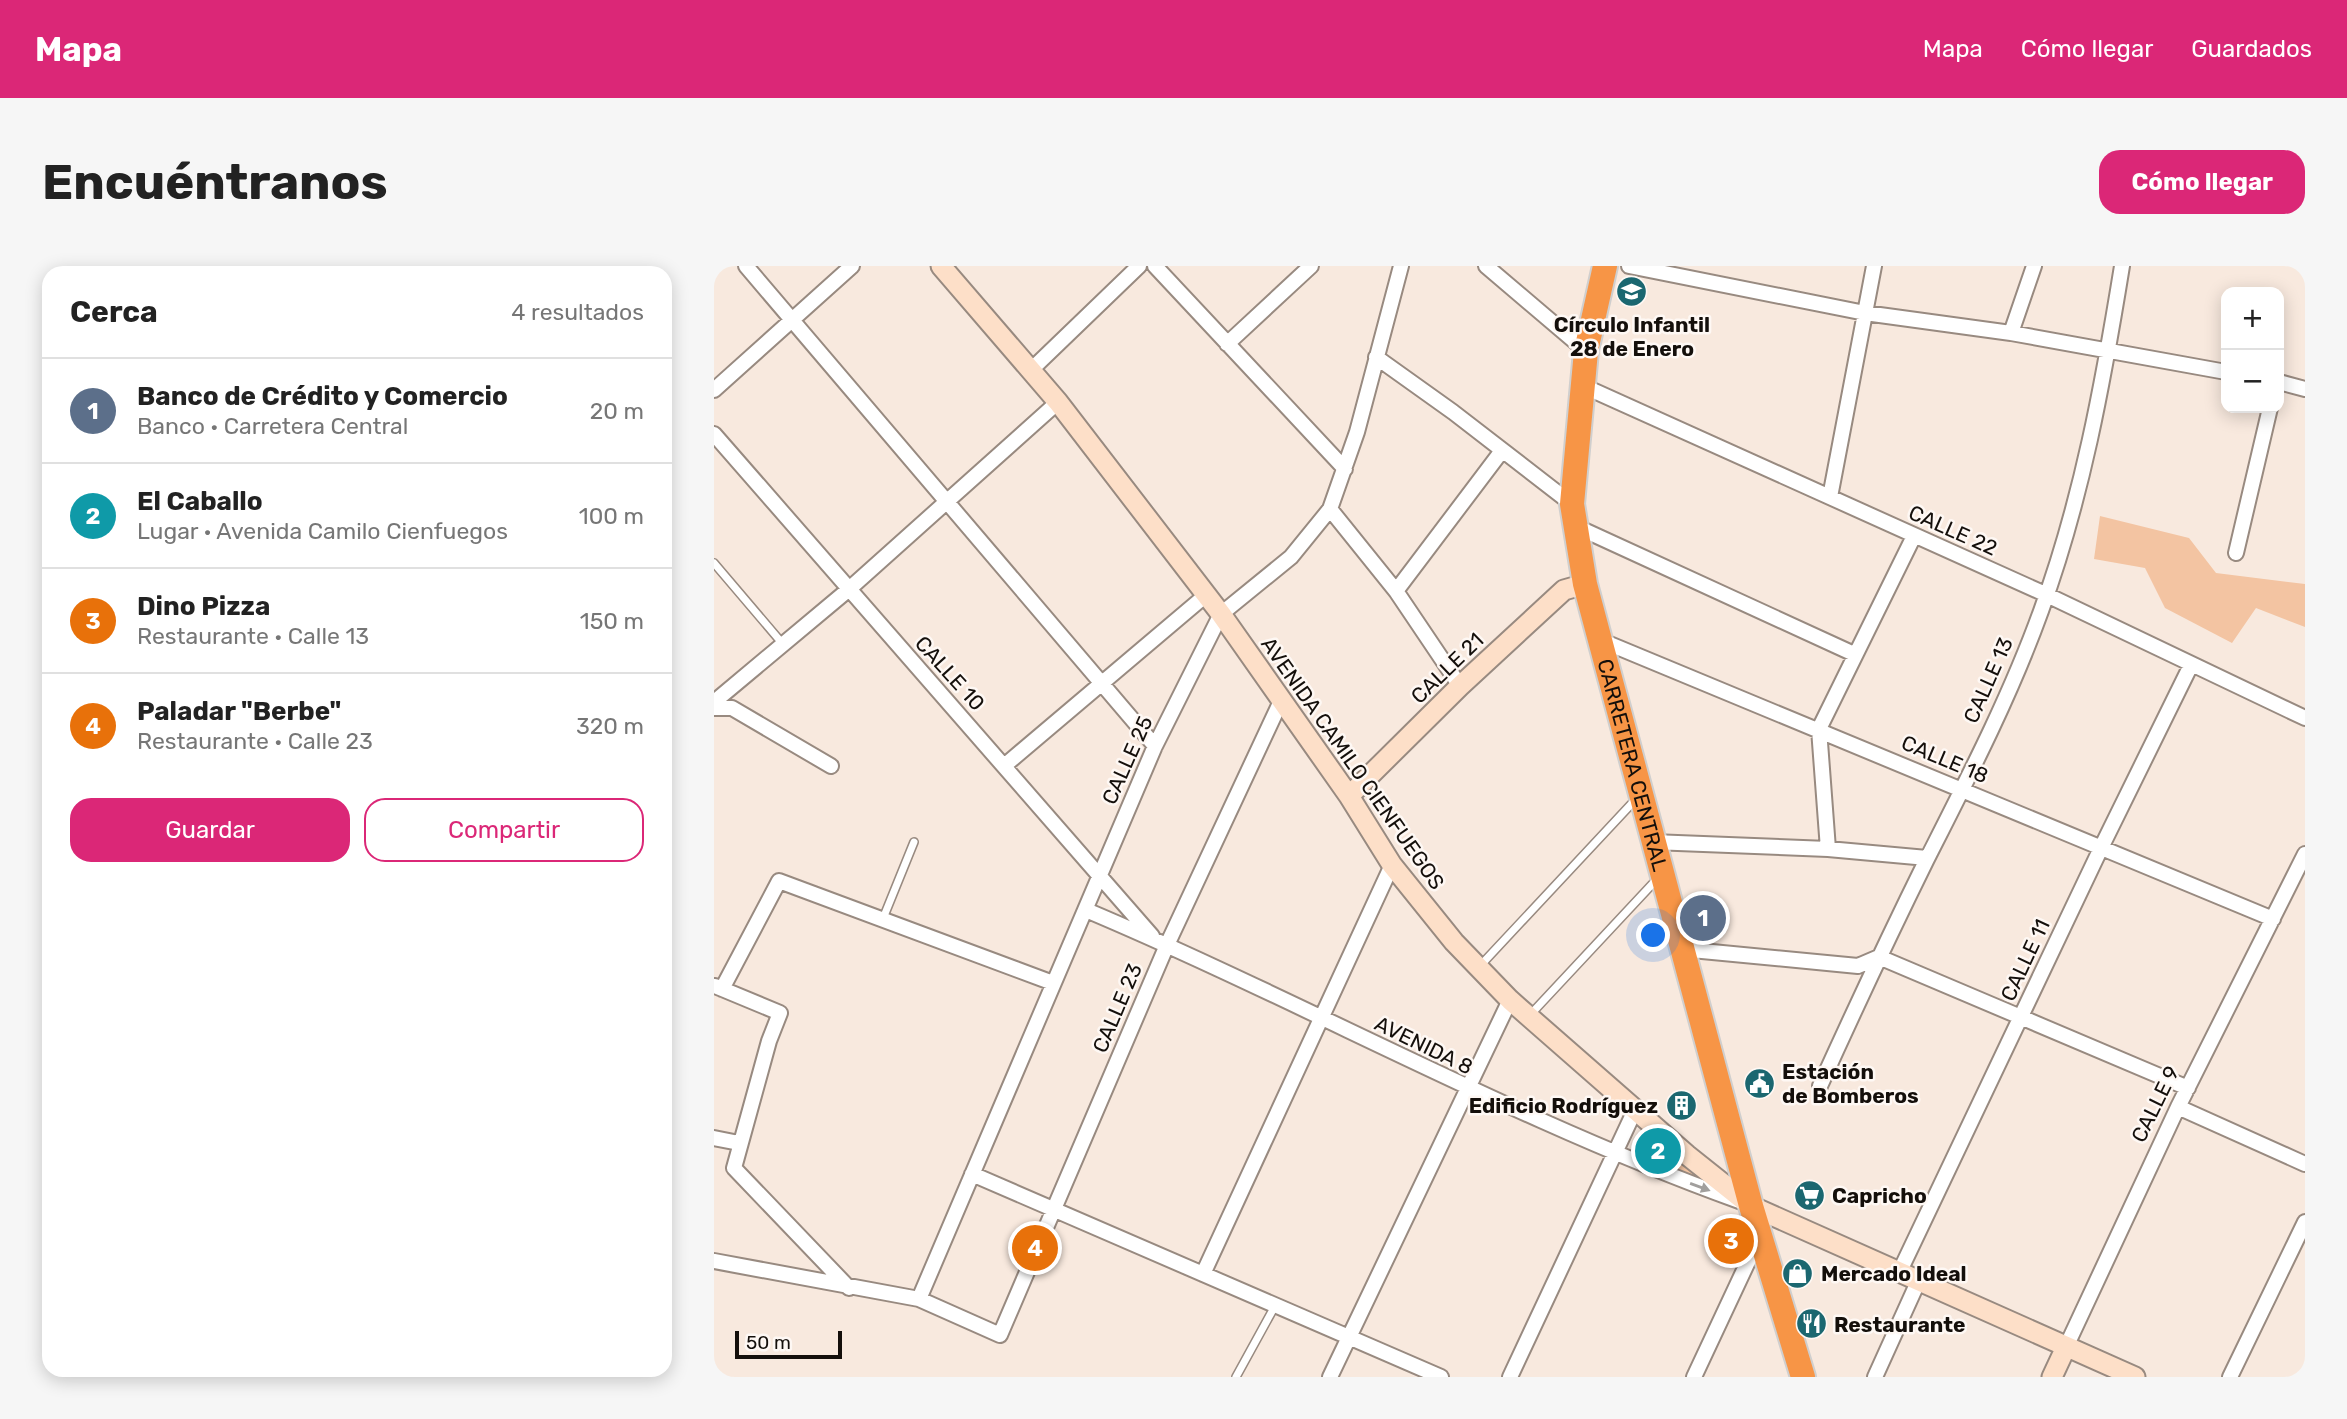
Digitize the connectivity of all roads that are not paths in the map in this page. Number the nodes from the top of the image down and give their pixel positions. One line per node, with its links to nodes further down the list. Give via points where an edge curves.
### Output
1 (746, 266): 15 (street)
2 (852, 266): 15 (street)
3 (941, 266): 21 (main road, AVENIDA CAMILO CIENFUEGOS)
4 (1139, 266): 21 (street)
5 (1155, 266): 17 (street)
6 (1311, 266): 17 (street)
7 (1401, 266): 20 (street, CALLE 25)
8 (1486, 266): 18 (street)
9 (1605, 266): 18 (highway, CARRETERA CENTRAL)
10 (1629, 266): 14 (street)
11 (1874, 266): 14 (street)
12 (2034, 266): 16 (street)
13 (2122, 266): 19 (street, CALLE 13)
14 (1865, 313): 16 (street); 32 (street)
15 (792, 321): 26 (street); 33 (street)
16 (2011, 333): 19 (street)
17 (1227, 344): 31 (street)
18 (1586, 351): 24 (highway, CARRETERA CENTRAL)
19 (2108, 351): 22 (street); 42 (street, CALLE 13, via 2078,494)
20 (1376, 357): 30 (street); 31 (street, CALLE 25)
21 (1031, 370): 27 (main road, AVENIDA CAMILO CIENFUEGOS)
22 (2221, 371)
23 (2284, 383): 25 (street)
24 (1581, 385): 32 (street, CALLE 22); 35 (highway, CARRETERA CENTRAL)
25 (2305, 389)
26 (714, 390)
27 (1058, 402): 33 (street); 43 (main road, AVENIDA CAMILO CIENFUEGOS)
28 (2269, 413): 37 (street)
29 (714, 434): 40 (street, CALLE 10)
30 (1501, 452): 35 (street); 41 (street)
31 (1345, 469): 34 (street, CALLE 25)
32 (1830, 497): 36 (street, CALLE 22)
33 (946, 499): 40 (street); 49 (street)
34 (1330, 509): 41 (street); 44 (street, CALLE 25, via 1292,557)
35 (1573, 515): 39 (highway, CARRETERA CENTRAL); 47 (street)
36 (1914, 536): 42 (street, CALLE 22); 47 (street)
37 (2235, 553)
38 (714, 563): 46 (lane)
39 (1585, 584): 45 (highway, CARRETERA CENTRAL); 50 (main road, CALLE 21, via 1564,590)
40 (848, 590): 46 (street); 58 (street, CALLE 10)
41 (1396, 591): 50 (street)
42 (2045, 594): 48 (street, CALLE 22); 59 (street, CALLE 13)
43 (1206, 595): 44 (main road, AVENIDA CAMILO CIENFUEGOS); 49 (street)
44 (1221, 614): 51 (main road, AVENIDA CAMILO CIENFUEGOS); 56 (street, CALLE 25)
45 (1600, 640): 55 (street, CALLE 18); 60 (highway, CARRETERA CENTRAL)
46 (782, 643): 52 (street)
47 (1854, 654): 55 (street)
48 (2191, 665): 54 (street, CALLE 22); 64 (street, CALLE 11)
49 (1101, 681): 56 (street); 58 (street)
50 (1460, 686): 61 (main road, CALLE 21)
51 (1281, 701): 61 (main road, AVENIDA CAMILO CIENFUEGOS); 75 (street, CALLE 23)
52 (714, 702)
53 (714, 708): 57 (street, via 732,708)
54 (2305, 718)
55 (1819, 729): 59 (street, CALLE 18); 65 (street)
56 (1155, 746): 70 (street, CALLE 25)
57 (831, 766)
58 (1004, 766): 70 (street, CALLE 10)
59 (1963, 789): 64 (street, CALLE 18); 67 (street, CALLE 13)
60 (1641, 793): 63 (highway, CARRETERA CENTRAL); 78 (lane)
61 (1349, 796): 68 (main road, AVENIDA CAMILO CIENFUEGOS)
62 (914, 842): 74 (lane)
63 (1652, 842): 65 (street); 69 (highway, CARRETERA CENTRAL)
64 (2101, 848): 73 (street, CALLE 18); 84 (street, CALLE 11)
65 (1828, 849): 67 (street)
66 (2305, 854): 71 (street, CALLE 9)
67 (1927, 858): 77 (street, CALLE 13)
68 (1392, 865): 78 (main road, AVENIDA CAMILO CIENFUEGOS); 83 (street)
69 (1661, 875): 76 (highway, CARRETERA CENTRAL); 82 (lane)
70 (1098, 877): 72 (street, CALLE 25); 75 (street, CALLE 10)
71 (2298, 885): 73 (street, CALLE 9)
72 (1086, 910): 75 (street, AVENIDA 8); 79 (street, CALLE 25)
73 (2273, 919): 86 (street, CALLE 9)
74 (881, 921): 79 (street); 80 (street, via 779,881)
75 (1161, 942): 83 (street, AVENIDA 8); 98 (street, CALLE 23)
76 (1681, 949): 77 (street, via 1858,966); 91 (highway, CARRETERA CENTRAL)
77 (1879, 957): 84 (street); 85 (street, CALLE 13)
78 (1478, 968): 81 (main road, AVENIDA CAMILO CIENFUEGOS)
79 (1053, 983): 96 (street, CALLE 25)
80 (718, 987): 92 (street, via 780,1013)
81 (1510, 1000): 82 (main road, AVENIDA CAMILO CIENFUEGOS); 87 (street)
82 (1529, 1017): 89 (main road, AVENIDA CAMILO CIENFUEGOS)
83 (1320, 1018): 87 (street, AVENIDA 8); 103 (street)
84 (2021, 1018): 86 (street); 102 (street, CALLE 11)
85 (1820, 1086)
86 (2188, 1088): 88 (street, CALLE 9)
87 (1467, 1089): 93 (street, AVENIDA 8); 108 (street)
88 (2178, 1107): 94 (street); 109 (street, CALLE 9)
89 (1635, 1110): 93 (street); 95 (main road, AVENIDA CAMILO CIENFUEGOS)
90 (714, 1138): 92 (street)
91 (1733, 1141): 95 (main road, via 1729,1156); 97 (highway, CARRETERA CENTRAL)
92 (739, 1143): 105 (street, via 734,1168)
93 (1613, 1154): 97 (street, AVENIDA 8, one-way to 97); 113 (street)
94 (2305, 1164)
95 (1703, 1166): 97 (main road, AVENIDA CAMILO CIENFUEGOS)
96 (972, 1174): 98 (street); 106 (street, CALLE 25)
97 (1751, 1206): 100 (highway, CARRETERA CENTRAL); 102 (main road, AVENIDA CAMILO CIENFUEGOS)
98 (1054, 1209): 103 (street); 106 (street, CALLE 23, via 1000,1335)
99 (2305, 1222): 119 (street)
100 (1761, 1234): 114 (street); 115 (highway, CARRETERA CENTRAL)
101 (714, 1261): 105 (street)
102 (1899, 1273): 104 (main road, AVENIDA CAMILO CIENFUEGOS)
103 (1203, 1274): 107 (street)
104 (1918, 1283): 109 (main road, AVENIDA CAMILO CIENFUEGOS); 116 (street)
105 (849, 1288): 106 (street)
106 (919, 1299)
107 (1275, 1305): 108 (street); 110 (lane)
108 (1348, 1337): 111 (street); 112 (street)
109 (2066, 1347): 117 (main road, CALLE 9); 118 (main road, AVENIDA CAMILO CIENFUEGOS)
110 (1236, 1377)
111 (1330, 1377)
112 (1441, 1377)
113 (1510, 1377)
114 (1694, 1377)
115 (1804, 1377)
116 (1875, 1377)
117 (2052, 1377)
118 (2135, 1377)
119 (2230, 1377)

